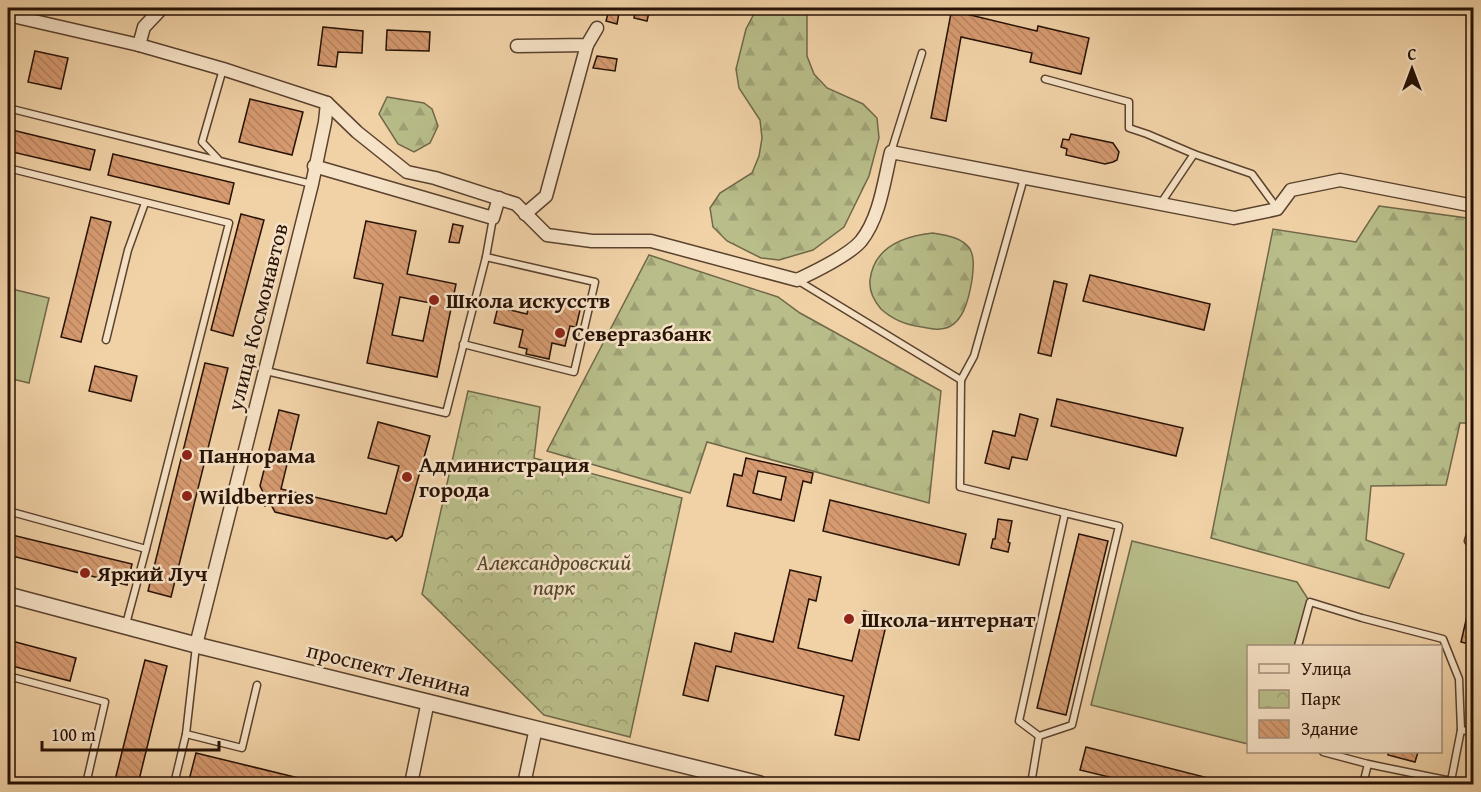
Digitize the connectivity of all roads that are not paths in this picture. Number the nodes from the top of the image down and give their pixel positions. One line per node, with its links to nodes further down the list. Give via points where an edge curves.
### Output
1 (162, 8): 4 (street, via 144,27)
2 (8, 15): 4 (street)
3 (597, 28): 5 (street)
4 (139, 45): 8 (street)
5 (587, 45): 6 (street); 24 (street, via 546,196)
6 (518, 46)
7 (922, 53): 12 (lane)
8 (223, 69): 10 (street); 14 (lane, via 202,142)
9 (1045, 79): 13 (lane, via 1129,102 1129,128)
10 (327, 103): 15 (street, улица Космонавтов); 19 (street, via 407,172)
11 (8, 108): 14 (lane)
12 (891, 152): 17 (street); 27 (street, via 879,208 861,241)
13 (1194, 154): 21 (lane); 23 (lane, via 1252,174)
14 (219, 160): 18 (lane)
15 (314, 166): 18 (street, улица Космонавтов); 25 (street)
16 (8, 168): 20 (lane)
17 (1024, 177): 21 (street); 31 (lane, via 974,356)
18 (312, 184): 30 (street, улица Космонавтов)
19 (498, 198): 24 (street, via 516,204); 25 (street)
20 (145, 203): 28 (lane, via 128,250); 36 (lane, via 229,223)
21 (1161, 204): 23 (street, via 1234,218)
22 (1473, 206): 23 (street, via 1340,180 1291,190)
23 (1277, 209)
24 (525, 214): 27 (street, via 548,235 592,241 651,240)
25 (493, 218): 26 (lane)
26 (486, 257): 29 (lane); 29 (lane, via 595,282 574,372)
27 (797, 280): 31 (lane)
28 (106, 340)
29 (463, 344): 30 (lane, via 446,413)
30 (266, 371): 39 (street, улица Космонавтов)
31 (961, 380): 33 (lane, via 960,487)
32 (8, 511): 36 (lane)
33 (1065, 513): 48 (lane, via 1019,721); 48 (lane, via 1119,526 1072,725)
34 (1473, 523): 35 (lane, via 1468,541)
35 (1473, 546)
36 (146, 549): 38 (lane)
37 (8, 596): 38 (street, проспект Ленина)
38 (125, 626): 39 (street, проспект Ленина)
39 (196, 645): 43 (street, проспект Ленина); 47 (lane)
40 (1298, 645): 45 (lane, via 1311,602 1443,639 1459,679)
41 (8, 676): 51 (lane, via 105,702)
42 (257, 685): 47 (lane, via 242,748)
43 (428, 701): 44 (street, проспект Ленина); 53 (street)
44 (536, 728): 54 (street); 55 (street, проспект Ленина)
45 (1461, 730): 46 (lane); 50 (lane, via 1451,782)
46 (1473, 732)
47 (186, 734): 52 (lane)
48 (1040, 736): 56 (lane)
49 (1327, 753): 50 (lane)
50 (1368, 764): 57 (lane)
51 (86, 784)
52 (174, 784)
53 (411, 784)
54 (524, 784)
55 (760, 784)
56 (1031, 784)
57 (1363, 784)

